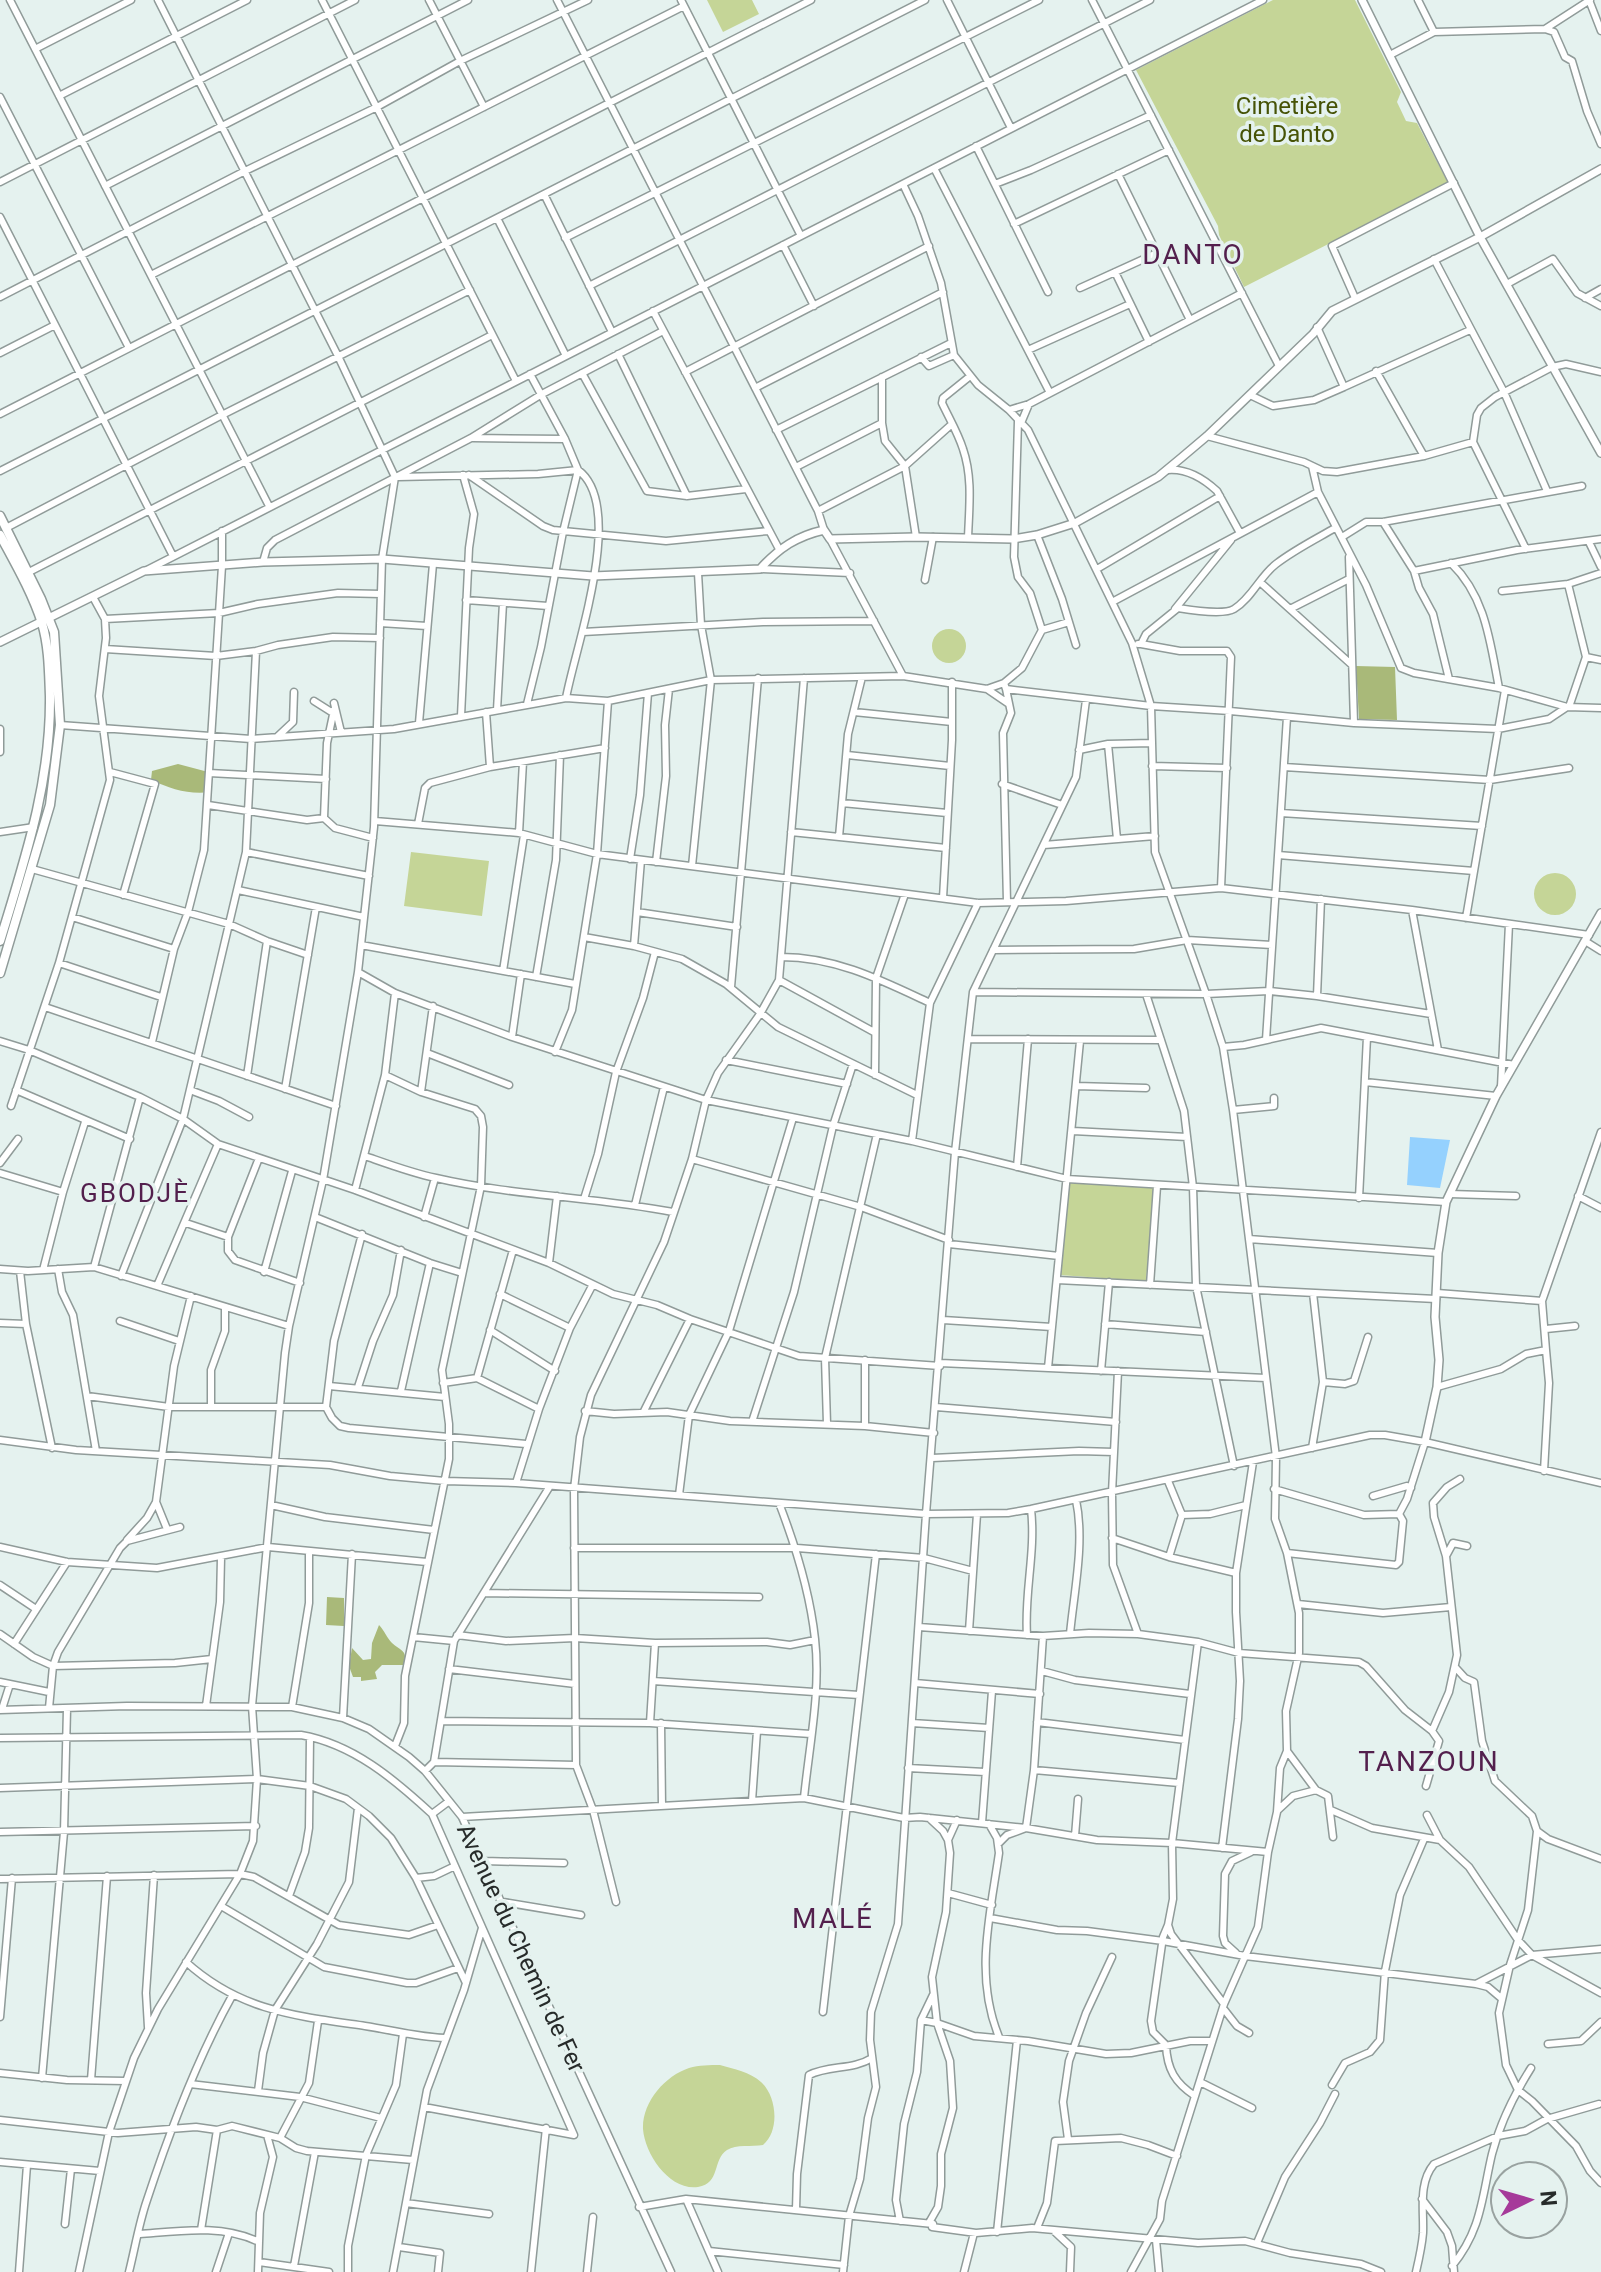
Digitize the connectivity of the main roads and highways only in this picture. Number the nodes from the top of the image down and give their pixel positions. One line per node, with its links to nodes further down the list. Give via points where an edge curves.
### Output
1 (0, 516): 2 (main road)
2 (3, 531): 3 (main road); 3 (main road, via 29,572)
3 (45, 619): 4 (main road, via 50,723 43,786); 5 (main road, via 57,651 60,725 50,805)
4 (0, 941)
5 (0, 973)

